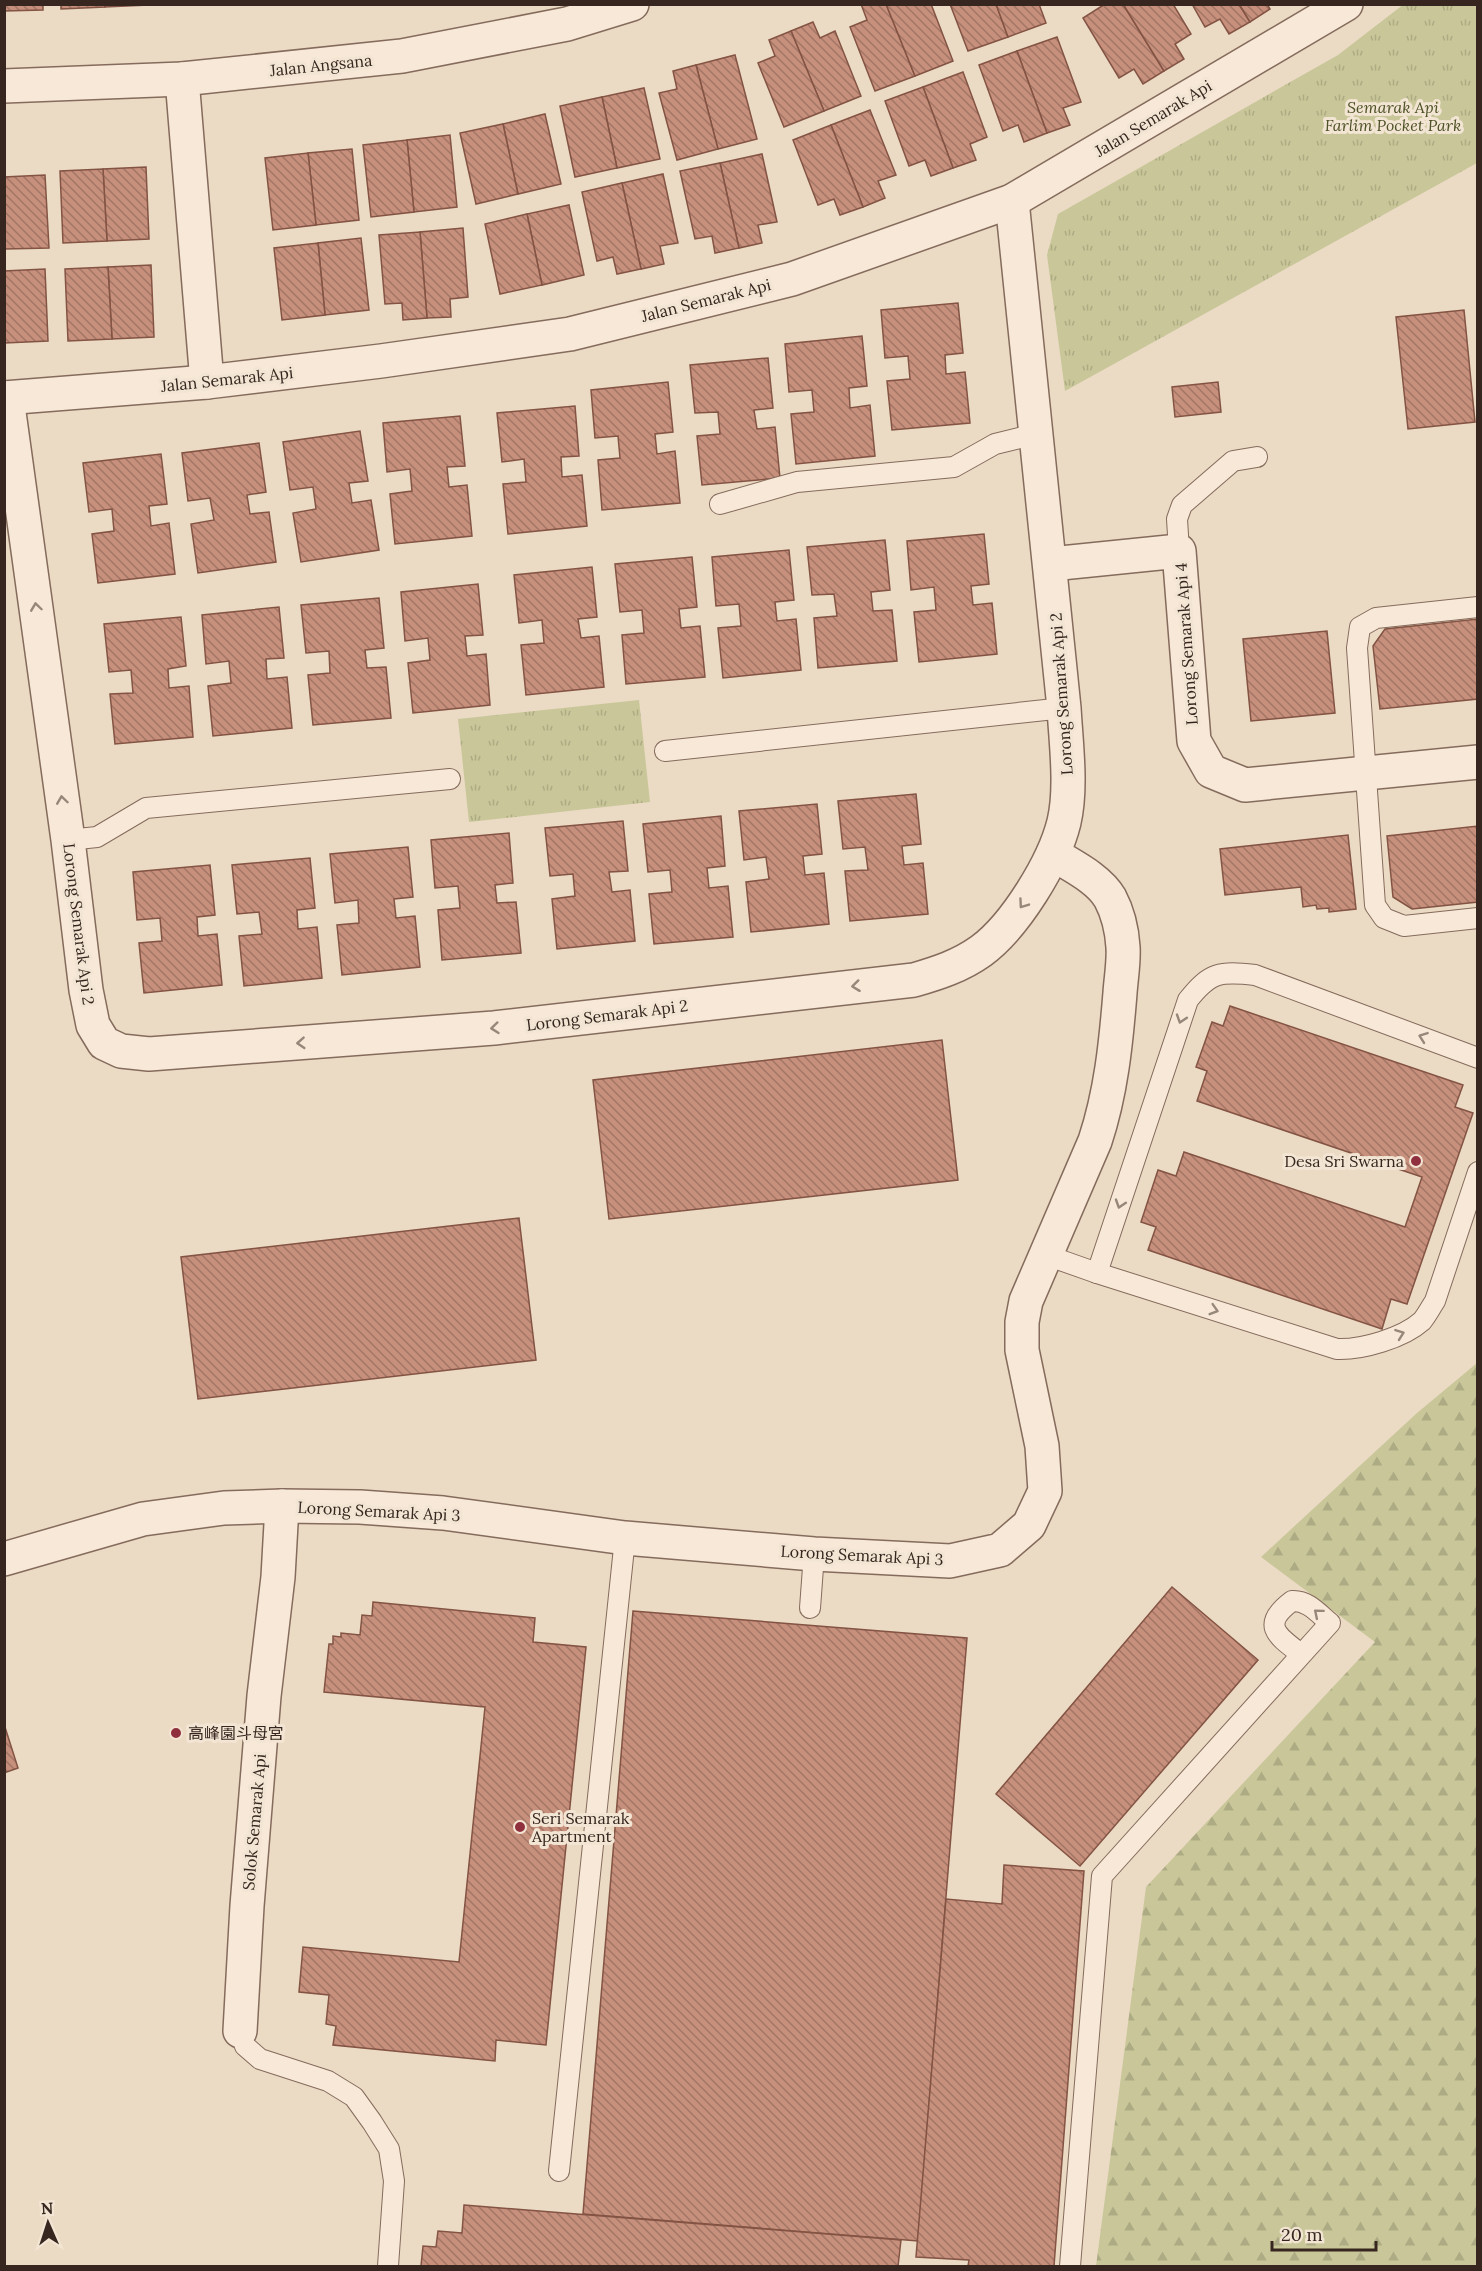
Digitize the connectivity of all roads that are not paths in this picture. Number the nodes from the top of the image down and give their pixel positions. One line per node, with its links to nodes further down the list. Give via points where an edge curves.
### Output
1 (632, 4): 3 (street, Jalan Angsana, via 567,24 402,56)
2 (1346, 4): 5 (street, Jalan Semarak Api)
3 (182, 79): 4 (street, Jalan Angsana); 6 (street)
4 (4, 86)
5 (1012, 201): 6 (street, Jalan Semarak Api, via 792,279 570,334); 8 (street, Lorong Semarak Api 2)
6 (207, 382): 7 (street, Jalan Semarak Api)
7 (6, 398): 19 (street, Lorong Semarak Api 2, one-way to 7)
8 (1036, 434): 10 (lane, via 994,444 954,467 797,482); 12 (street, Lorong Semarak Api 2)
9 (1257, 458): 11 (lane, via 1233,461 1182,505 1177,519)
10 (720, 504)
11 (1179, 551): 12 (street, Lorong Semarak Api 4); 17 (street, Lorong Semarak Api 4, via 1194,741 1211,771 1245,785)
12 (1051, 564): 14 (street, Lorong Semarak Api 2)
13 (1478, 607): 17 (lane, via 1376,618 1360,627 1357,648)
14 (1064, 708): 15 (lane); 20 (street, Lorong Semarak Api 2, via 1064,821)
15 (665, 751)
16 (1478, 762): 17 (street, Lorong Semarak Api 4)
17 (1367, 773): 21 (lane, via 1375,905 1384,918 1404,926)
18 (450, 779): 19 (lane, via 146,808 97,837)
19 (68, 840): 20 (street, Lorong Semarak Api 2, one-way to 19, via 1011,920 982,950 951,969 914,980 494,1028 149,1054 112,1047 93,1025)
20 (1053, 854): 24 (street, Lorong Semarak Api 3, via 1092,878 1109,897 1123,948 1111,1084 1104,1114)
21 (1478, 918)
22 (1478, 1058): 25 (lane, one-way to 25, via 1255,975 1216,975 1200,985 1188,1000)
23 (1478, 1172): 25 (lane, one-way to 23, via 1337,1349 1355,1350 1409,1331 1424,1319 1435,1301)
24 (1046, 1255): 25 (lane); 28 (street, Lorong Semarak Api 3, via 1026,1301 1022,1322 1022,1350 1042,1446 1045,1491 1029,1525 1000,1550 950,1560)
25 (1097, 1273)
26 (282, 1506): 27 (street, Lorong Semarak Api 3, via 443,1513); 29 (street, Lorong Semarak Api 3, via 224,1508 143,1519); 32 (street, Solok Semarak Api)
27 (625, 1538): 28 (street, Lorong Semarak Api 3); 33 (lane)
28 (814, 1554): 30 (lane)
29 (4, 1559)
30 (810, 1608)
31 (1301, 1654): 35 (lane, via 1102,1876)
32 (240, 2031): 34 (lane, via 245,2046 260,2059 328,2081 354,2097 378,2131 389,2149 394,2181)
33 (559, 2171)
34 (388, 2266)
35 (1070, 2266)

